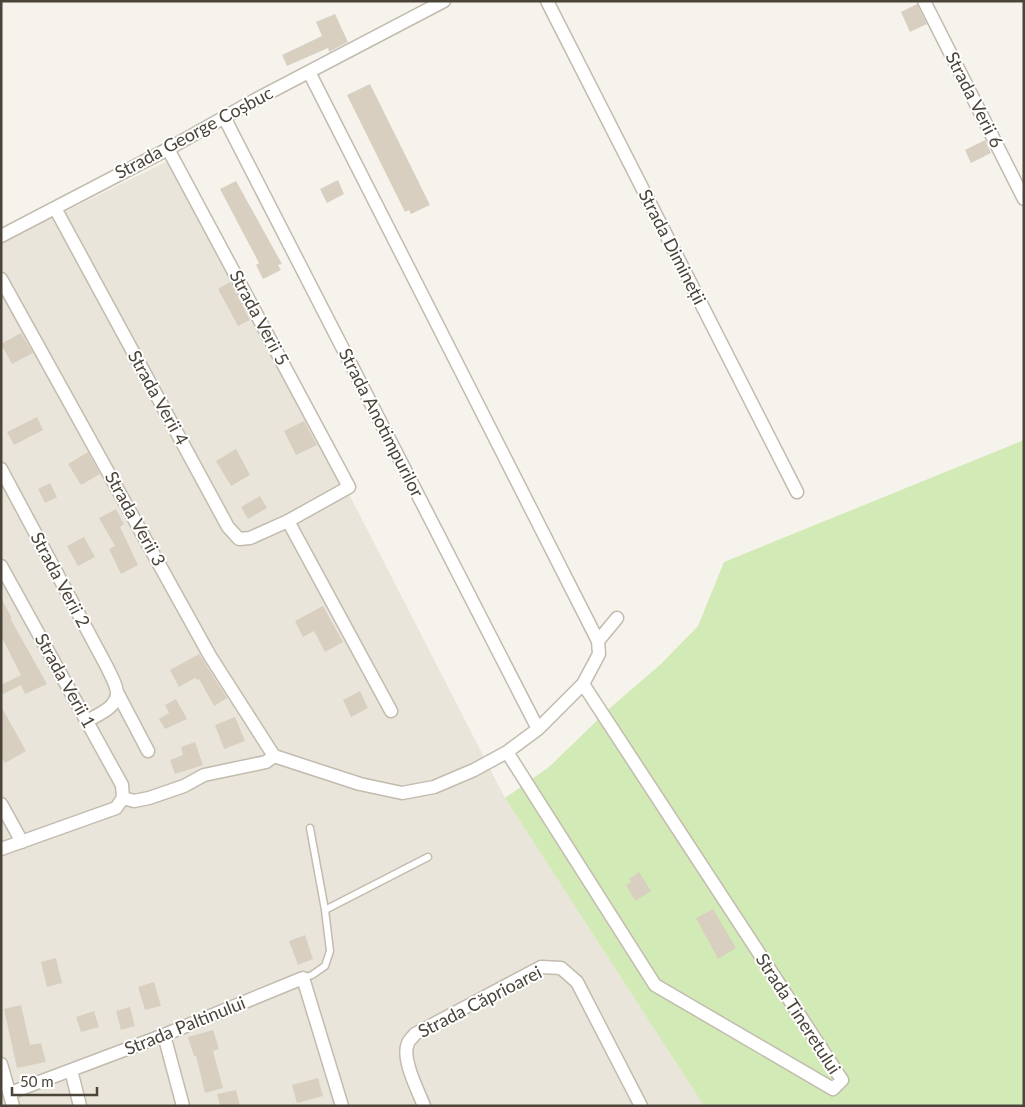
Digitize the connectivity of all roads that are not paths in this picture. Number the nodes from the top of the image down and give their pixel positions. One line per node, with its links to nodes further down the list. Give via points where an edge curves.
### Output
1 (444, 1): 4 (street, Strada George Coșbuc)
2 (547, 1): 13 (street, Strada Dimineții)
3 (924, 1): 7 (street, Strada Verii 6)
4 (309, 72): 5 (street, Strada George Coșbuc); 17 (street)
5 (224, 117): 6 (street, Strada George Coșbuc); 22 (street, Strada Anotimpurilor)
6 (168, 149): 8 (street, Strada George Coșbuc); 12 (street, Strada Verii 5)
7 (1024, 198)
8 (55, 208): 9 (street, Strada George Coșbuc); 14 (street, Strada Verii 4, via 228,527 239,540)
9 (1, 236)
10 (1, 279): 25 (street, Strada Verii 3, via 210,656)
11 (1, 469): 19 (street, Strada Verii 2, via 107,667)
12 (350, 487): 14 (street, Strada Verii 4)
13 (797, 492)
14 (288, 521): 20 (street)
15 (1, 566): 21 (street, Strada Verii 1)
16 (617, 618): 17 (street)
17 (598, 641): 18 (street, via 599,654)
18 (582, 684): 22 (street); 24 (street, Strada Tineretului, via 842,1080 833,1089 655,985)
19 (117, 692): 21 (street, via 111,707); 23 (street, Strada Verii 2)
20 (391, 710)
21 (87, 721): 26 (street, Strada Verii 1, via 122,785)
22 (538, 729): 24 (street)
23 (148, 750)
24 (507, 752): 25 (street, via 434,787 402,793 360,784)
25 (274, 756): 26 (street, via 266,762 204,775 149,798 134,801)
26 (123, 798): 30 (street, via 116,808)
27 (1, 804): 28 (street)
28 (13, 826): 30 (street); 31 (street)
29 (310, 828): 33 (lane)
30 (22, 842): 31 (street)
31 (4, 848)
32 (428, 857): 33 (lane)
33 (325, 910): 34 (lane, via 330,951 325,966)
34 (303, 978): 35 (street, Strada Paltinului); 42 (street)
35 (164, 1035): 37 (street, Strada Paltinului); 41 (street)
36 (1, 1064): 38 (street)
37 (71, 1070): 38 (street, Strada Paltinului); 40 (street)
38 (10, 1093): 39 (street)
39 (13, 1106)
40 (80, 1106)
41 (183, 1106)
42 (342, 1106)
43 (424, 1106): 44 (street, Strada Căprioarei, via 408,1064 408,1042 415,1034 541,967 562,968 577,982)
44 (641, 1106)

